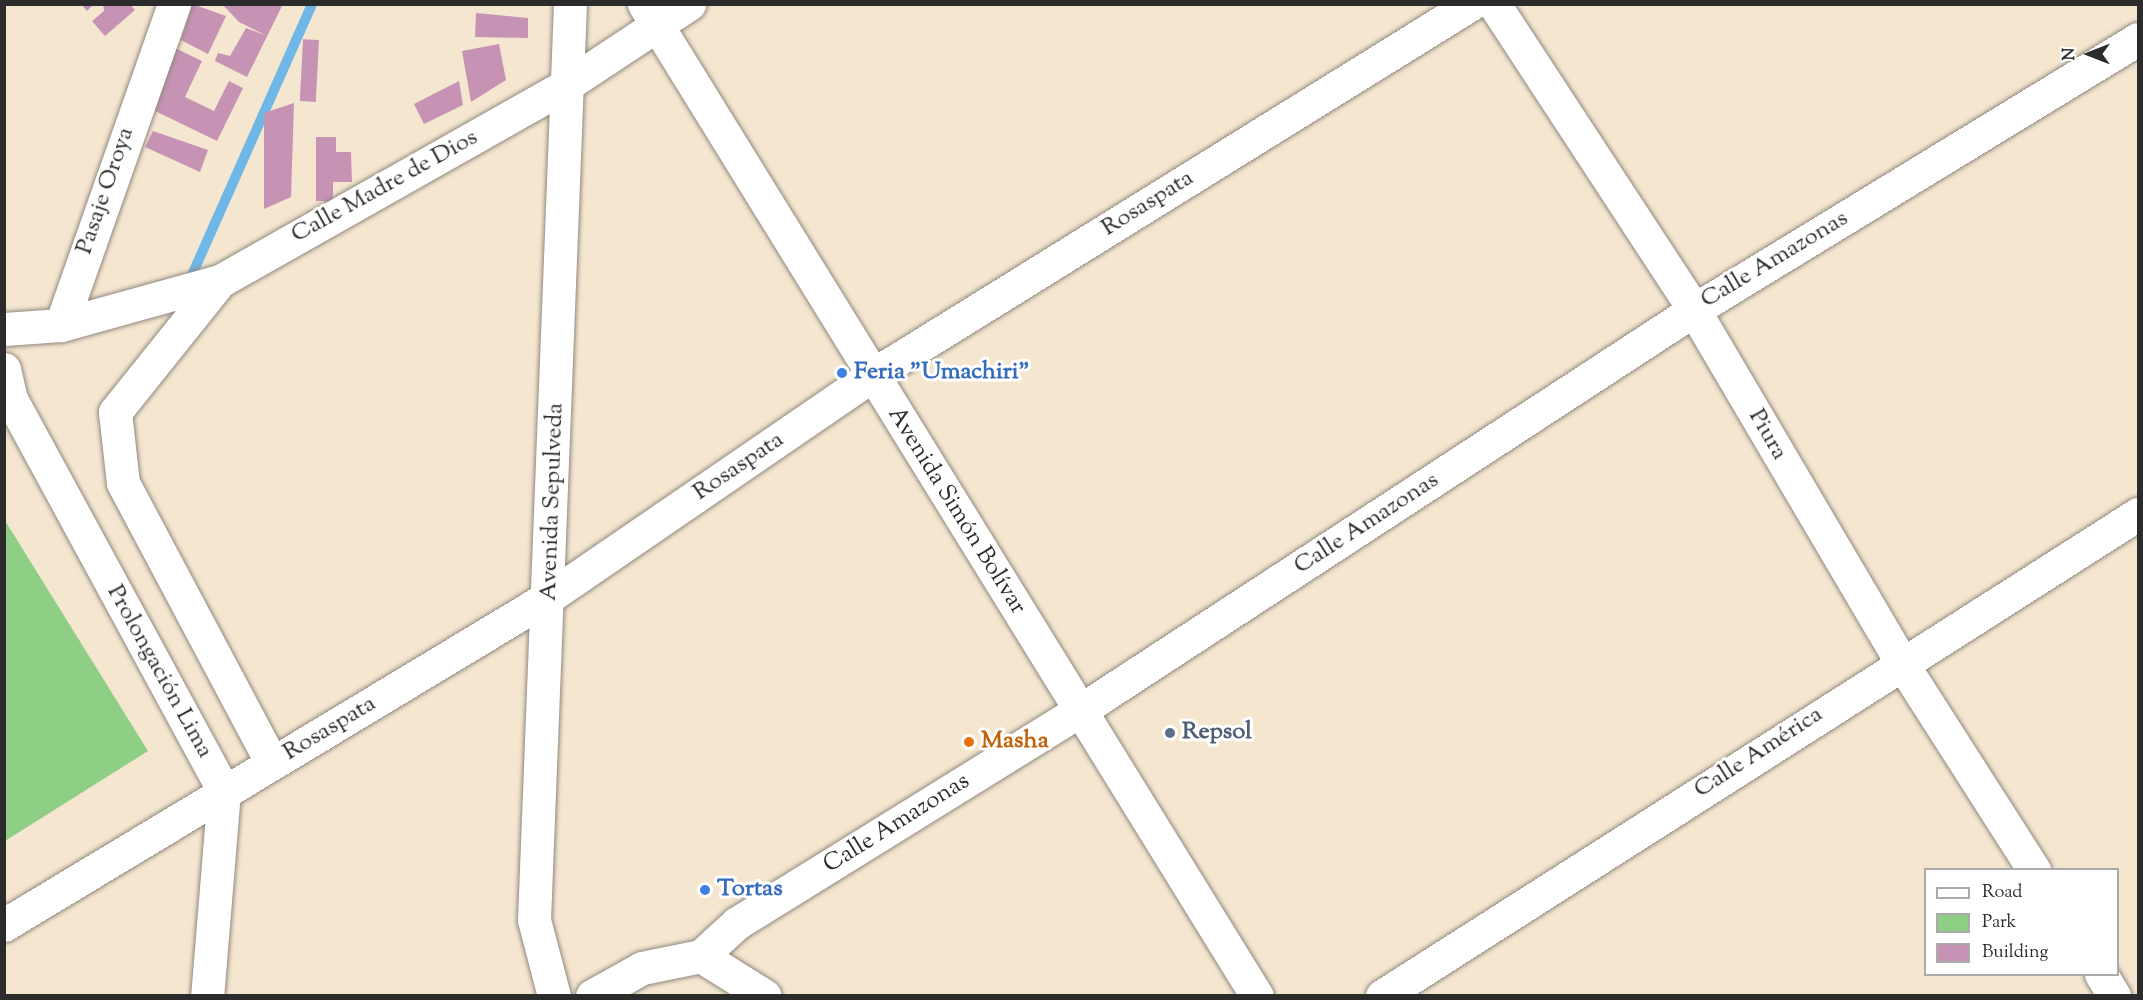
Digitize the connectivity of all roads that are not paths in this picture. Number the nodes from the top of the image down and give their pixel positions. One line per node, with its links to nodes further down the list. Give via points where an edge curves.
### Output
1 (174, 4): 11 (street, Pasaje Oroya)
2 (570, 4): 8 (street, Avenida Sepulveda)
3 (689, 4): 6 (street, Calle Madre de Dios)
4 (1471, 4): 14 (street, Rosaspata)
5 (1494, 4): 10 (street, Piura)
6 (650, 15): 8 (street, Calle Madre de Dios); 14 (street, Avenida Simón Bolívar)
7 (2139, 39): 10 (street, Calle Amazonas)
8 (565, 86): 9 (street, Calle Madre de Dios); 16 (street, Avenida Sepulveda)
9 (220, 281): 11 (street, Calle Madre de Dios); 19 (street, via 115,412 123,483)
10 (1694, 310): 17 (street, Piura); 18 (street, Calle Amazonas)
11 (61, 325): 12 (street)
12 (4, 329)
13 (4, 369): 20 (street, Prolongación Lima, via 11,399)
14 (871, 376): 16 (street, Rosaspata); 18 (street, Avenida Simón Bolívar)
15 (2139, 514): 17 (street, Calle América)
16 (550, 596): 19 (street, Rosaspata); 27 (street, Avenida Sepulveda, via 534,920)
17 (1901, 662): 21 (street, Piura); 31 (street, Calle América)
18 (1081, 710): 23 (street, Calle Amazonas, via 737,923); 30 (street, Avenida Simón Bolívar)
19 (272, 763): 20 (street, Rosaspata)
20 (224, 791): 22 (street, Rosaspata); 26 (street)
21 (2033, 868)
22 (4, 925)
23 (701, 956): 28 (street, via 642,968); 29 (street)
24 (2102, 976): 32 (street)
25 (2139, 986): 33 (street)
26 (207, 996)
27 (554, 996)
28 (592, 996)
29 (765, 996)
30 (1257, 996)
31 (1383, 996)
32 (2114, 996)
33 (2123, 996)

